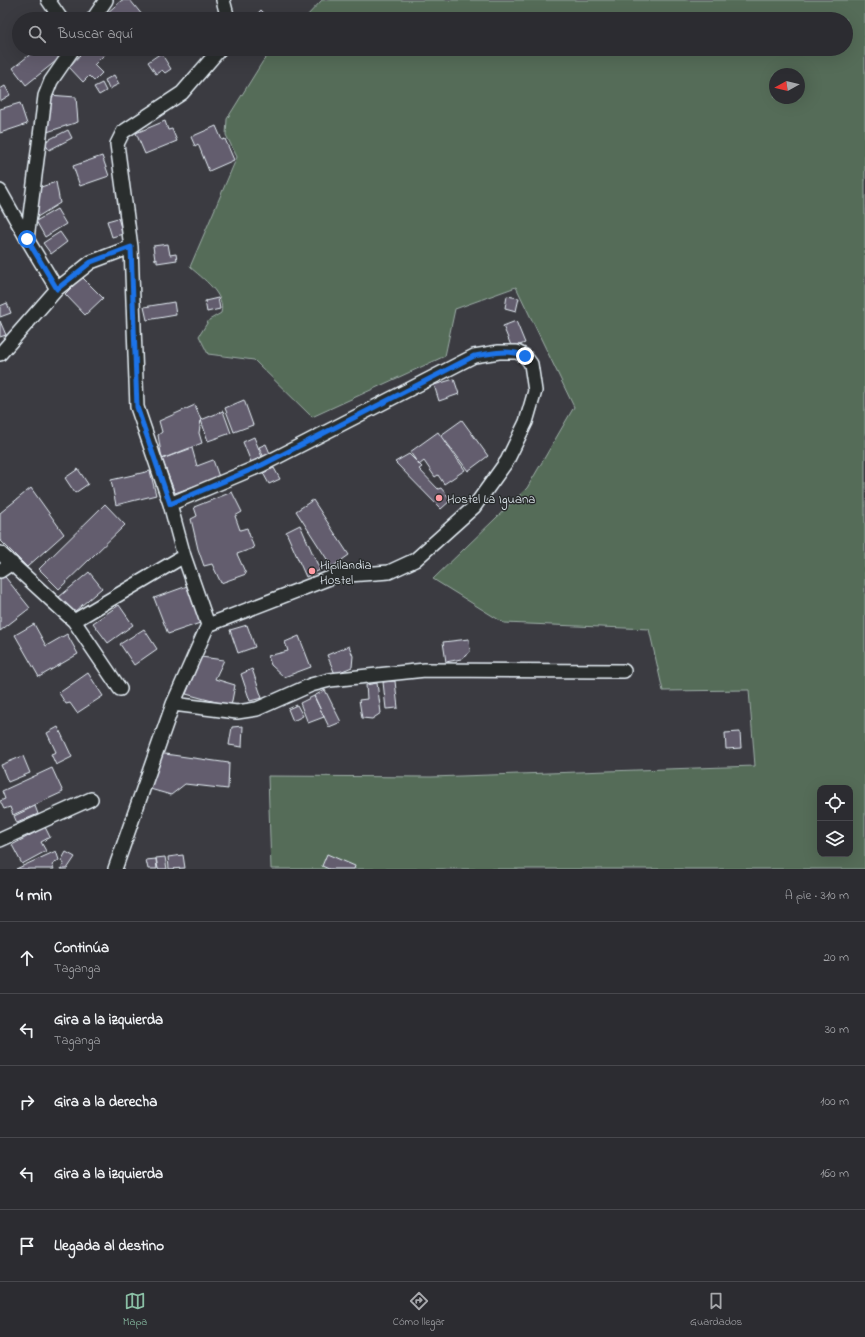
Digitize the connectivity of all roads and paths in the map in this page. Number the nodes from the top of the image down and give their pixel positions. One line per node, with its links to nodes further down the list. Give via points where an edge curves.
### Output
1 (48, 0): 4 (street)
2 (106, 0): 5 (street)
3 (223, 0): 6 (street)
4 (56, 12)
5 (98, 12)
6 (226, 12)
7 (68, 56): 10 (street, via 45,96)
8 (214, 56): 11 (street, via 182,93 123,132 117,144)
9 (0, 191): 10 (street)
10 (27, 239): 12 (street)
11 (131, 247): 12 (street, via 91,262); 14 (street, via 137,407)
12 (57, 289): 13 (street)
13 (0, 354)
14 (170, 504): 16 (street); 20 (street, via 262,465 474,356 517,352 532,364 535,391 526,422 507,461 474,508 415,560 389,572 335,576)
15 (0, 553): 17 (street)
16 (184, 556): 19 (street); 20 (street)
17 (12, 563): 18 (street); 19 (street)
18 (0, 571)
19 (74, 621): 22 (street)
20 (208, 625): 23 (street)
21 (624, 671): 23 (street, via 426,670 330,680 311,685 257,709 237,712)
22 (120, 689)
23 (173, 704): 26 (street)
24 (91, 799): 25 (street)
25 (0, 840)
26 (115, 869)

